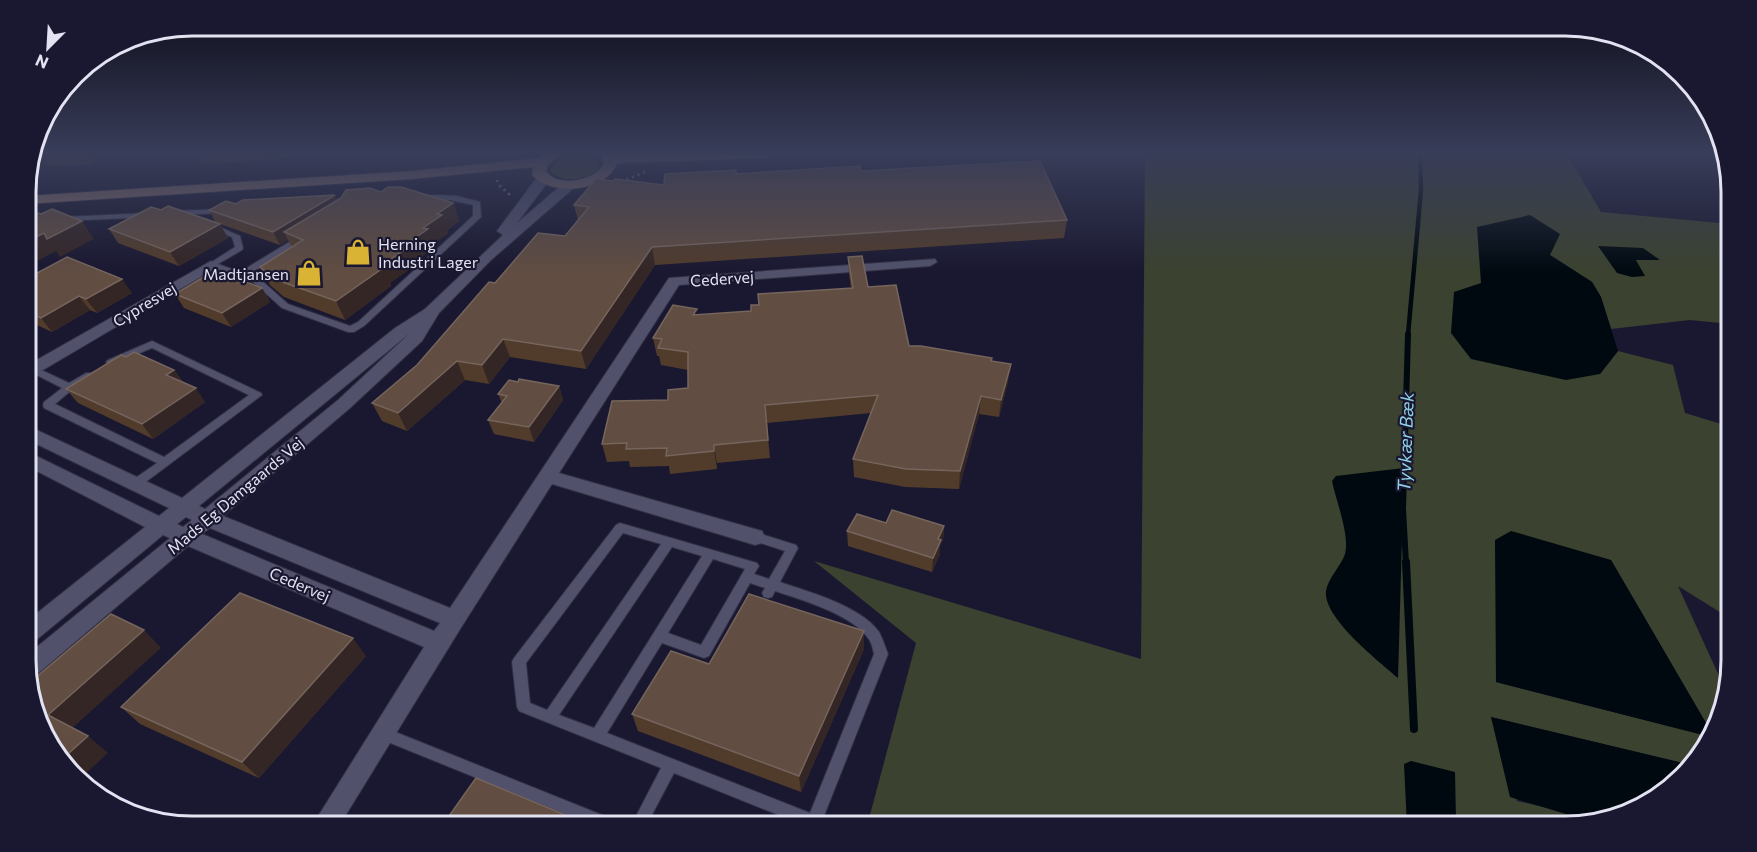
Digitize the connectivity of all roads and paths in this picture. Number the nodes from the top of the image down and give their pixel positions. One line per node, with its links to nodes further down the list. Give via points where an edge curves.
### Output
1 (122, 194): 4 (main road)
2 (527, 194): 10 (street, Mads Eg Damgaards Vej)
3 (560, 194): 10 (street, Mads Eg Damgaards Vej)
4 (36, 199)
5 (416, 199): 13 (lane, via 450,196 468,201 477,204 477,217 351,330 285,306 257,280)
6 (237, 210): 7 (lane)
7 (204, 212): 8 (lane); 12 (lane, Cypresvej, via 199,222 236,236 239,248)
8 (54, 219)
9 (308, 235): 13 (lane)
10 (486, 257): 14 (street, Mads Eg Damgaards Vej)
11 (930, 262): 21 (street, Cedervej, via 674,281)
12 (211, 265): 13 (lane); 15 (street, Cypresvej)
13 (241, 275)
14 (433, 310): 23 (street, Mads Eg Damgaards Vej); 24 (street, Mads Eg Damgaards Vej, via 416,337 344,404)
15 (36, 368)
16 (36, 374): 17 (lane)
17 (69, 387): 19 (lane, via 48,405); 19 (lane, via 152,344 257,395)
18 (36, 436): 22 (street)
19 (165, 462): 22 (lane)
20 (36, 463): 25 (street)
21 (547, 476): 27 (street); 32 (street, Cedervej)
22 (135, 484): 23 (street)
23 (183, 507): 24 (street, Cedervej); 25 (street, Mads Eg Damgaards Vej)
24 (207, 518): 26 (street, Mads Eg Damgaards Vej); 32 (street, Cedervej)
25 (161, 526): 26 (street, Cedervej); 33 (street, Mads Eg Damgaards Vej)
26 (185, 536): 35 (street, Cedervej); 36 (street, Mads Eg Damgaards Vej)
27 (755, 537): 31 (lane, via 792,548)
28 (669, 542): 29 (lane); 37 (lane); 37 (lane, via 620,528 519,662 524,707)
29 (710, 554): 30 (lane, via 753,566); 34 (lane)
30 (747, 577): 31 (lane); 34 (lane, via 704,652)
31 (770, 589): 45 (lane, via 829,606 854,619 873,634 881,654)
32 (454, 619): 35 (street, Cedervej)
33 (36, 627)
34 (659, 636): 39 (lane)
35 (439, 643): 38 (street, Cedervej)
36 (36, 661)
37 (550, 717): 39 (lane)
38 (383, 733): 41 (street, Cedervej); 42 (lane)
39 (597, 736): 40 (lane)
40 (671, 765): 43 (lane); 44 (lane)
41 (331, 816)
42 (587, 816)
43 (643, 816)
44 (794, 816)
45 (816, 816)

